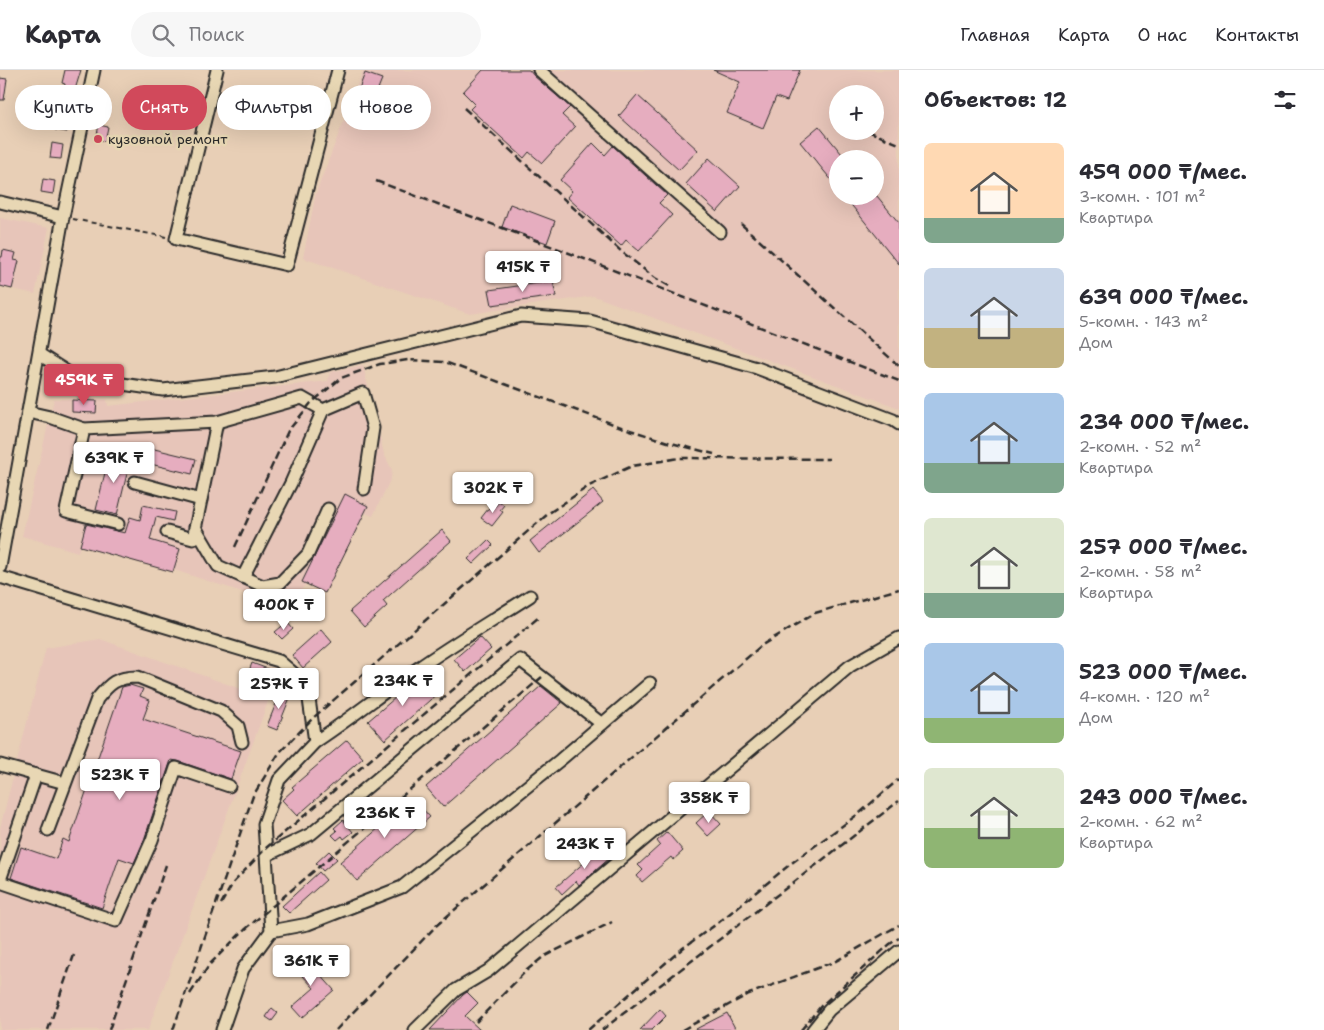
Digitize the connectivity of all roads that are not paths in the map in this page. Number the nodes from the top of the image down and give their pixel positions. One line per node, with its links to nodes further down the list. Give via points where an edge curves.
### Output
1 (94, 70): 6 (street)
2 (217, 70): 3 (street, via 176,239 288,265)
3 (338, 70)
4 (539, 70): 7 (street)
5 (0, 202): 6 (street)
6 (63, 217): 8 (street)
7 (720, 232)
8 (39, 354): 10 (street); 12 (street, via 76,377 163,390 275,377 521,316 590,321 757,368)
9 (323, 410): 11 (street, via 302,398); 15 (street, via 363,393 373,428); 23 (street)
10 (28, 412): 13 (street); 21 (street)
11 (217, 422): 13 (street); 16 (street)
12 (899, 424)
13 (84, 429): 18 (street, via 66,511)
14 (135, 482): 16 (street)
15 (364, 489)
16 (201, 500): 19 (street)
17 (328, 509): 23 (street, via 308,554 280,583 263,586)
18 (118, 524)
19 (195, 526): 20 (street, via 193,539); 23 (street, via 218,566)
20 (167, 532)
21 (0, 567)
22 (0, 577): 29 (street, via 279,661 307,684)
23 (243, 578)
24 (530, 596): 29 (street, via 419,668)
25 (899, 638): 40 (street, via 850,666 488,971 456,990)
26 (650, 683): 27 (street)
27 (602, 724): 35 (street, via 520,660 311,834); 37 (street, via 402,887 308,924)
28 (242, 742): 32 (street, via 238,726 221,711 138,677 119,679 97,699)
29 (315, 742): 35 (street, via 279,780 264,824)
30 (0, 765): 31 (street)
31 (36, 775): 32 (street); 36 (street)
32 (66, 783): 34 (street)
33 (229, 786): 36 (street, via 176,768 152,840 116,921)
34 (48, 830)
35 (267, 855): 37 (street)
36 (0, 881)
37 (271, 931): 39 (street, via 243,969)
38 (899, 951): 41 (street, via 829,1010)
39 (222, 1030)
40 (415, 1030)
41 (813, 1030)

